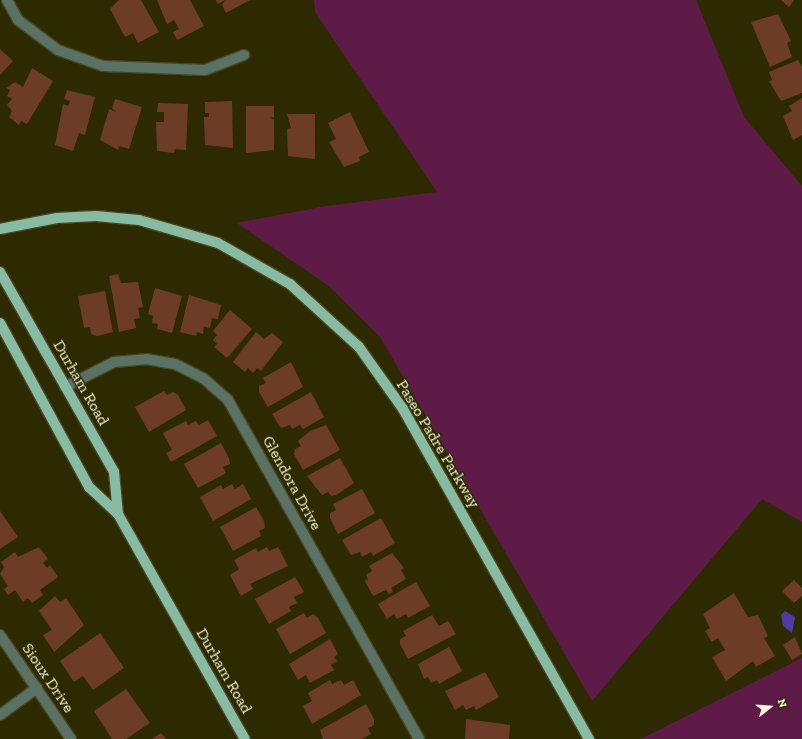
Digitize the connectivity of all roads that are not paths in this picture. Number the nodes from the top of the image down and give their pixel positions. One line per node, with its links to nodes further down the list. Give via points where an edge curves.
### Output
1 (7, 0): 2 (street, via 18,20 58,50 103,66 204,70)
2 (244, 55)
3 (0, 229): 14 (main road, Paseo Padre Parkway, via 57,218 96,216 139,220 218,243 290,284 359,347 403,408)
4 (0, 272): 6 (main road, Durham Road)
5 (0, 323): 7 (main road, Durham Road, via 89,487)
6 (65, 387): 7 (main road, Durham Road, via 114,472); 13 (street, Glendora Drive, via 114,362 146,359 175,364 203,378 228,400)
7 (118, 514): 12 (main road, Durham Road)
8 (0, 635): 9 (street, Sioux Drive)
9 (37, 688): 10 (street); 11 (street, Sioux Drive)
10 (0, 715)
11 (71, 739)
12 (245, 739)
13 (419, 739)
14 (589, 739)

